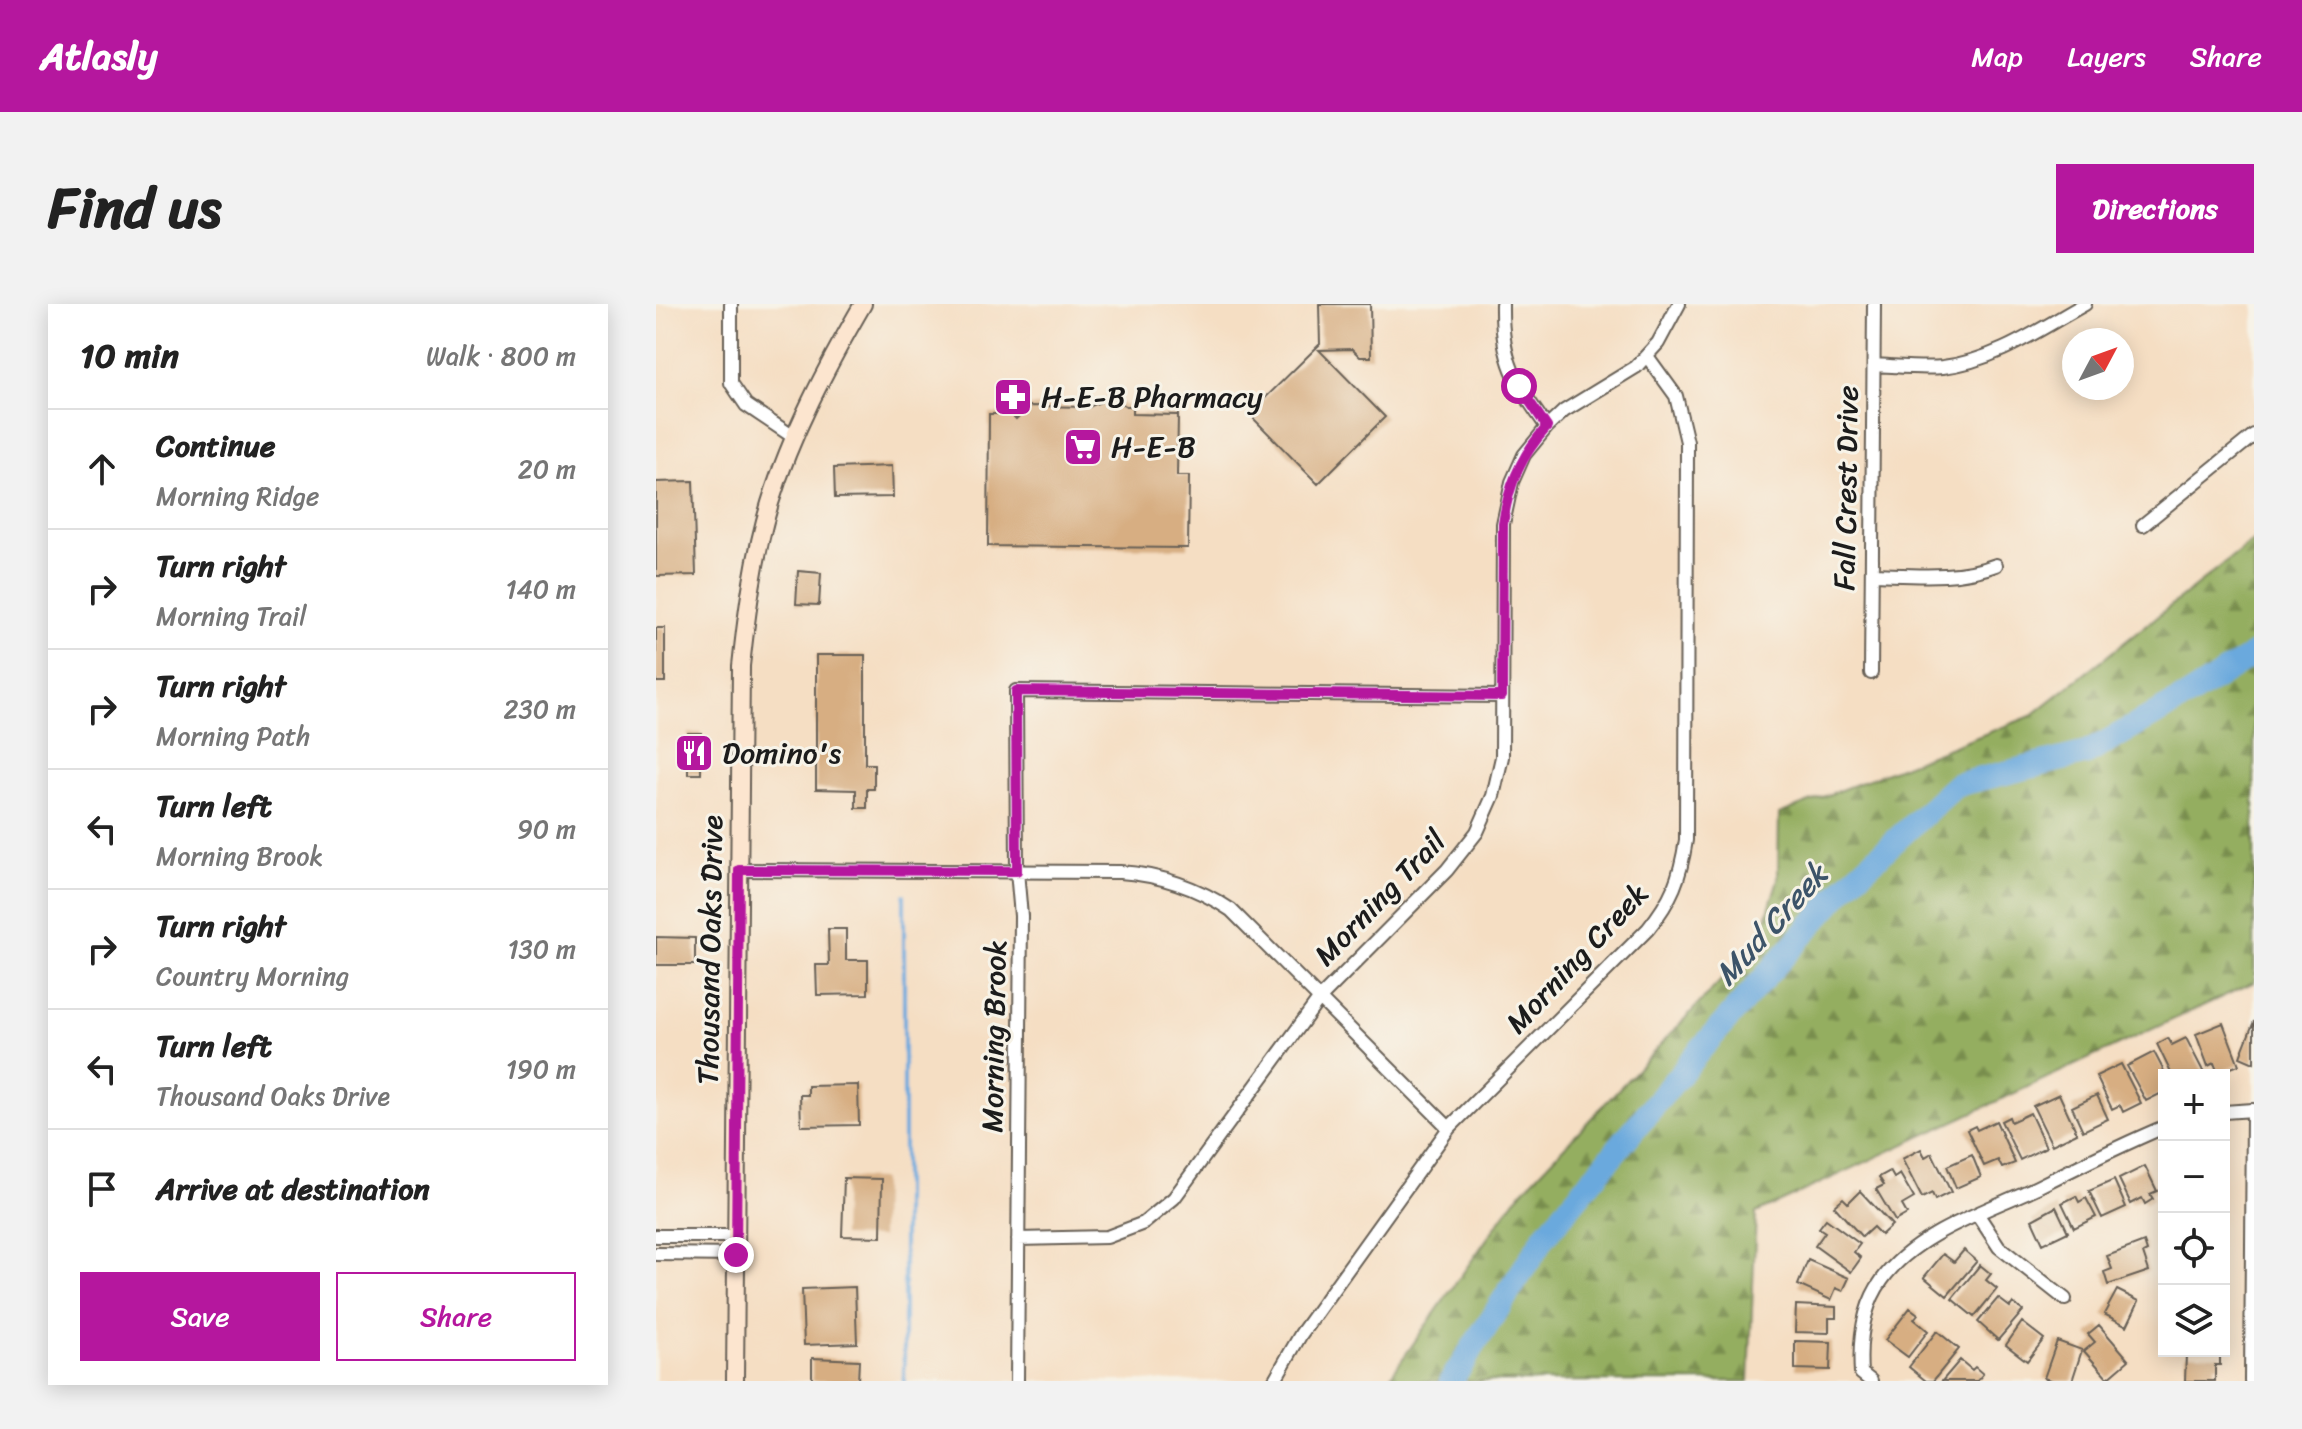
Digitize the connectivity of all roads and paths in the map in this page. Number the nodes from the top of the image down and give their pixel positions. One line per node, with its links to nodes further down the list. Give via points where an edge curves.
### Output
1 (731, 304): 11 (street, via 731,383 746,405)
2 (863, 304): 11 (main road, Thousand Oaks Drive)
3 (1502, 304): 9 (street, via 1505,349 1513,374)
4 (1679, 304): 7 (street, Morning Trail)
5 (1874, 304): 8 (street, Fall Crest Drive)
6 (2085, 304): 8 (street, via 1997,352 1959,364)
7 (1647, 356): 9 (street, Morning Trail); 22 (street, Morning Creek, via 1676,396 1687,442 1686,840 1681,872 1665,908 1648,929)
8 (1874, 365): 14 (street, Fall Crest Drive)
9 (1547, 427): 16 (street, Morning Trail, via 1524,455 1505,506)
10 (2254, 435): 12 (street)
11 (795, 438): 17 (main road, Thousand Oaks Drive, via 770,504 748,601 741,666)
12 (2143, 525)
13 (1996, 565): 14 (street, via 1957,574)
14 (1872, 574): 15 (street, Fall Crest Drive)
15 (1871, 673)
16 (1502, 696): 18 (street, Morning Brook, via 1016,691); 19 (street, Morning Trail, via 1498,777 1477,832 1447,870)
17 (739, 870): 18 (street); 26 (main road, Thousand Oaks Drive)
18 (1017, 871): 19 (street, via 1140,874 1197,890 1231,910); 27 (street, Morning Brook)
19 (1320, 998): 22 (street); 27 (street, Morning Trail, via 1183,1187 1144,1223 1107,1237)
20 (2253, 1110): 21 (street); 31 (street)
21 (2230, 1112)
22 (1449, 1128): 34 (street, Morning Creek, via 1301,1334)
23 (2158, 1130): 24 (street)
24 (1978, 1215): 30 (street, via 1999,1247); 35 (street, via 1934,1235 1894,1265 1881,1282 1861,1338 1861,1373)
25 (657, 1236): 26 (street); 28 (street)
26 (736, 1236): 29 (main road, Thousand Oaks Drive)
27 (1018, 1239): 33 (street, Morning Brook)
28 (656, 1254): 29 (street)
29 (736, 1255): 32 (main road, Thousand Oaks Drive)
30 (2065, 1299)
31 (2253, 1362): 36 (street)
32 (735, 1381)
33 (1017, 1381)
34 (1274, 1381)
35 (1871, 1381)
36 (2251, 1381)

